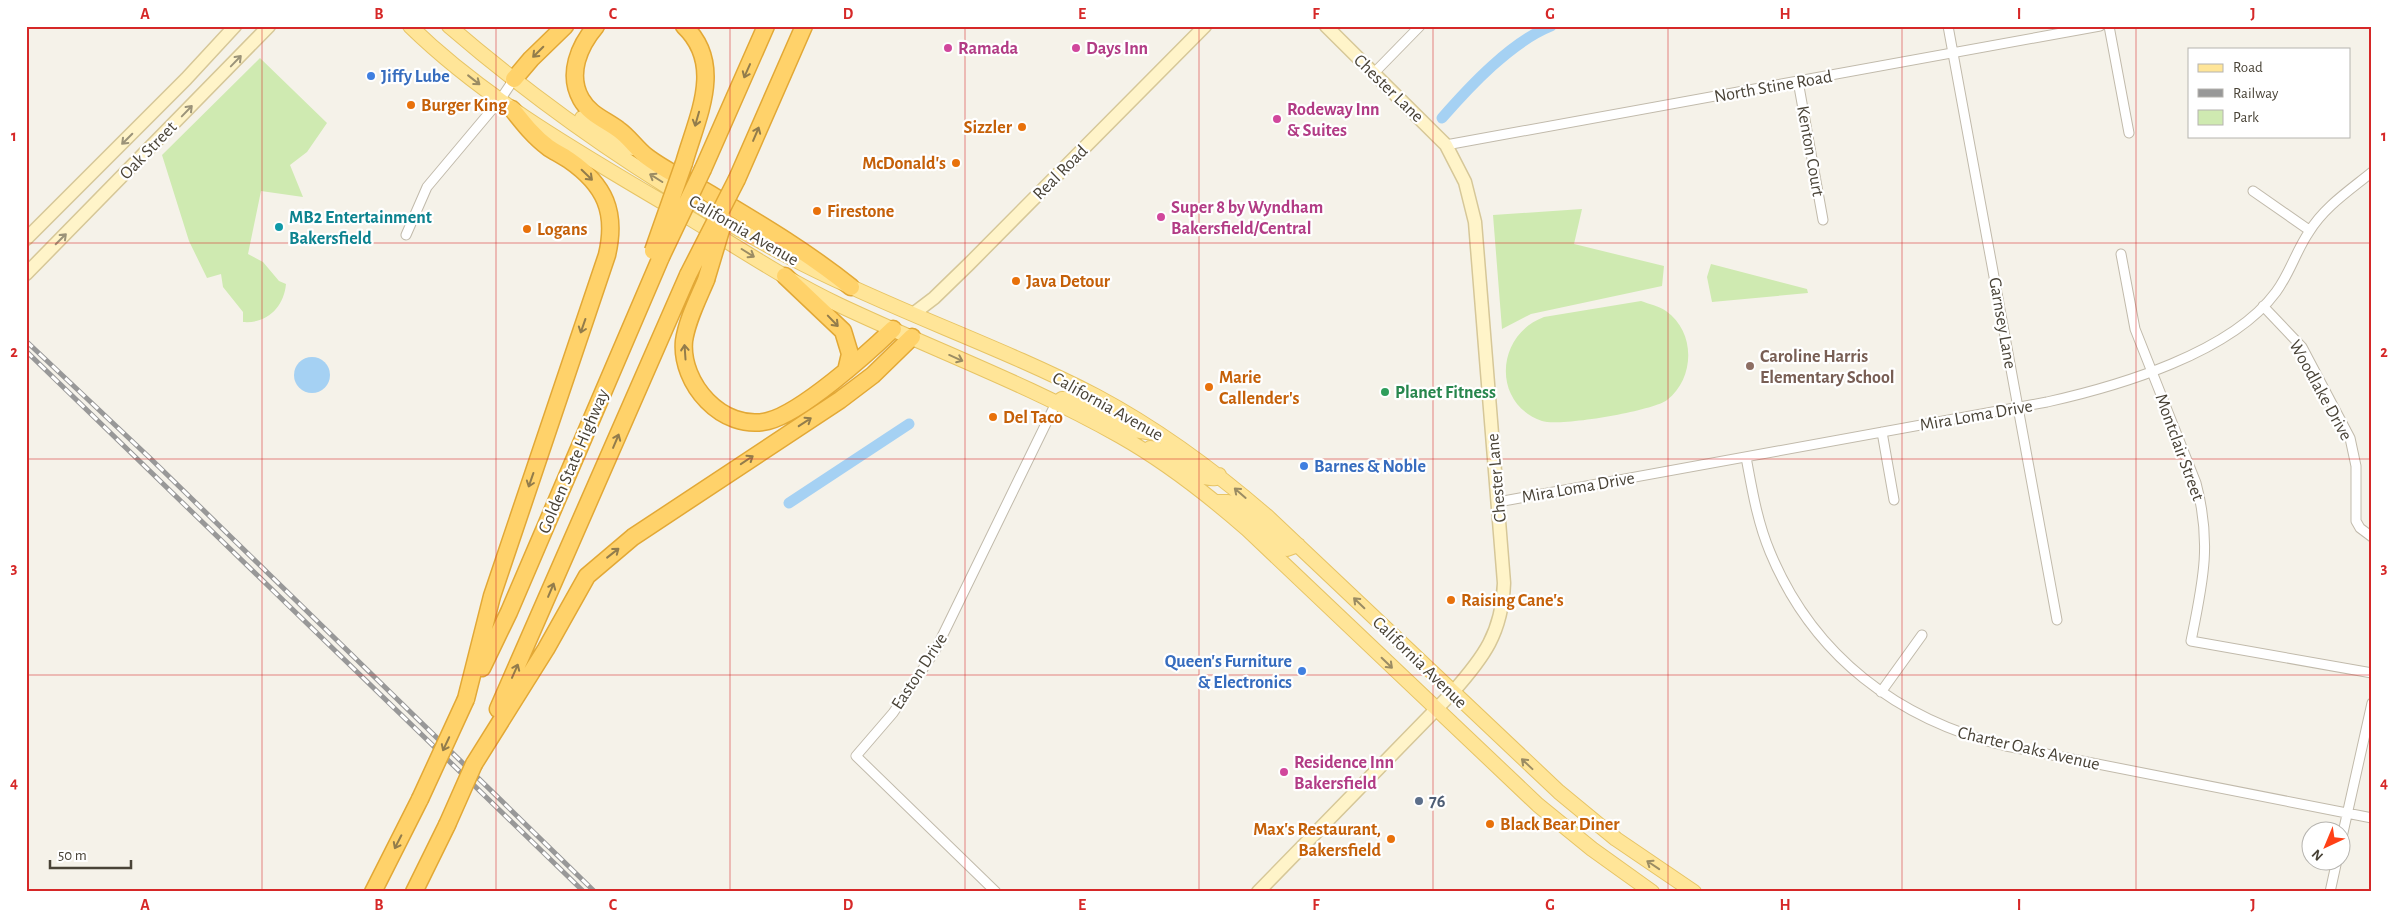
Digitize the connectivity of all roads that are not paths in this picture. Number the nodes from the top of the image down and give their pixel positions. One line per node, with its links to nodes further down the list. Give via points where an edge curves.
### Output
1 (236, 26): 31 (street, Oak Street, one-way to 31)
2 (269, 26): 34 (street, Oak Street, one-way to 2)
3 (410, 26): 20 (main road, California Avenue, one-way to 20, via 449,61)
4 (449, 26): 18 (main road, California Avenue)
5 (565, 26): 18 (highway, one-way to 18)
6 (596, 26): 24 (highway, via 579,50 575,81 578,91 587,107 618,129)
7 (684, 26): 32 (highway, one-way to 32, bridge, via 697,40 707,67 704,92)
8 (766, 26): 32 (highway, one-way to 32, bridge, via 703,169)
9 (804, 26): 26 (highway, Golden State Highway, one-way to 9)
10 (1205, 26): 38 (street, Real Road, via 934,298)
11 (1326, 26): 17 (street, Chester Lane)
12 (1420, 26): 17 (street)
13 (1948, 26): 16 (street, Garnsey Lane)
14 (2100, 26): 16 (street, North Stine Road)
15 (2109, 26): 22 (street)
16 (1953, 53): 19 (street, North Stine Road); 44 (street, Garnsey Lane)
17 (1374, 73): 23 (street, Chester Lane)
18 (514, 79): 20 (street); 21 (main road, California Avenue)
19 (1798, 81): 23 (street, North Stine Road); 28 (street, Kenton Court)
20 (506, 104): 30 (street, via 427,188); 35 (main road, California Avenue, one-way to 35, via 556,138); 60 (highway, one-way to 60, via 534,136 594,182 609,209 612,227 607,255 492,596)
21 (547, 104): 24 (main road, via 573,112); 36 (main road, California Avenue, one-way to 21, via 718,217)
22 (2129, 133)
23 (1446, 146): 52 (street, Chester Lane, via 1466,182 1473,213)
24 (646, 156): 36 (highway, via 786,240)
25 (2372, 172): 29 (street, Mira Loma Drive, via 2327,209)
26 (737, 179): 41 (highway, one-way to 26, bridge, via 803,402 768,421 738,419 714,407 695,386 684,356 687,328 706,280); 63 (highway, Golden State Highway, one-way to 26, bridge, via 688,275)
27 (2253, 191): 29 (street)
28 (1823, 220)
29 (2309, 230): 37 (street, Mira Loma Drive, via 2287,274)
30 (406, 235)
31 (26, 239)
32 (657, 254): 60 (highway, Golden State Highway, via 632,322 509,612)
33 (2121, 254): 42 (street, Montclair Street, via 2135,329)
34 (26, 274)
35 (785, 276): 39 (main road, California Avenue); 41 (highway, one-way to 41, via 843,331 850,354)
36 (851, 287): 38 (main road, California Avenue)
37 (2263, 306): 42 (street, Mira Loma Drive, via 2234,330); 53 (street, Woodlake Drive, via 2302,348 2345,427 2356,466 2356,521)
38 (912, 314): 39 (main road); 40 (main road); 46 (main road, California Avenue, via 1073,385)
39 (893, 329): 40 (main road, California Avenue); 41 (highway)
40 (912, 338): 43 (main road, California Avenue, one-way to 43); 63 (highway, one-way to 40, via 587,576 633,537 840,400 873,375)
41 (846, 371)
42 (2151, 372): 44 (street, Mira Loma Drive, via 2082,394); 57 (street, Montclair Street, via 2196,483 2204,522 2204,572 2191,641)
43 (1056, 403): 46 (main road, via 1072,399 1134,430); 47 (main road, California Avenue); 70 (street, Easton Drive, via 935,651 893,713 856,756)
44 (2018, 407): 45 (street, Mira Loma Drive); 55 (street, Garnsey Lane)
45 (1882, 432): 48 (street, Mira Loma Drive); 50 (street)
46 (1162, 434): 49 (main road, California Avenue)
47 (1142, 449): 49 (main road, via 1157,449 1206,478); 51 (main road, California Avenue)
48 (1746, 456): 52 (street, Mira Loma Drive); 58 (street, Charter Oaks Avenue, via 1762,530 1795,601 1825,642 1848,666)
49 (1219, 475): 54 (main road, California Avenue, one-way to 49)
50 (1894, 500)
51 (1216, 502): 54 (main road, via 1235,505 1287,549); 62 (main road, California Avenue, one-way to 62)
52 (1498, 502): 59 (street, Chester Lane, via 1504,583 1500,620 1484,655)
53 (2372, 537)
54 (1298, 545): 59 (main road, California Avenue, one-way to 54)
55 (2056, 620)
56 (1922, 635): 58 (street)
57 (2372, 673)
58 (1881, 692): 64 (street, Charter Oaks Avenue, via 1932,722 1979,740)
59 (1452, 693): 62 (street, Chester Lane); 73 (main road, California Avenue, one-way to 59, via 1593,821)
60 (466, 699): 68 (highway, Golden State Highway, one-way to 68, bridge)
61 (2372, 702): 64 (street)
62 (1436, 710): 71 (street, Chester Lane); 72 (main road, California Avenue, via 1566,828)
63 (474, 764): 69 (highway, Golden State Highway, bridge)
64 (2348, 812): 65 (street, Charter Oaks Avenue); 66 (street)
65 (2372, 818)
66 (2346, 820)
67 (2335, 870): 74 (street)
68 (373, 892)
69 (414, 892)
70 (996, 892)
71 (1258, 892)
72 (1652, 892)
73 (1694, 892)
74 (2330, 892)

